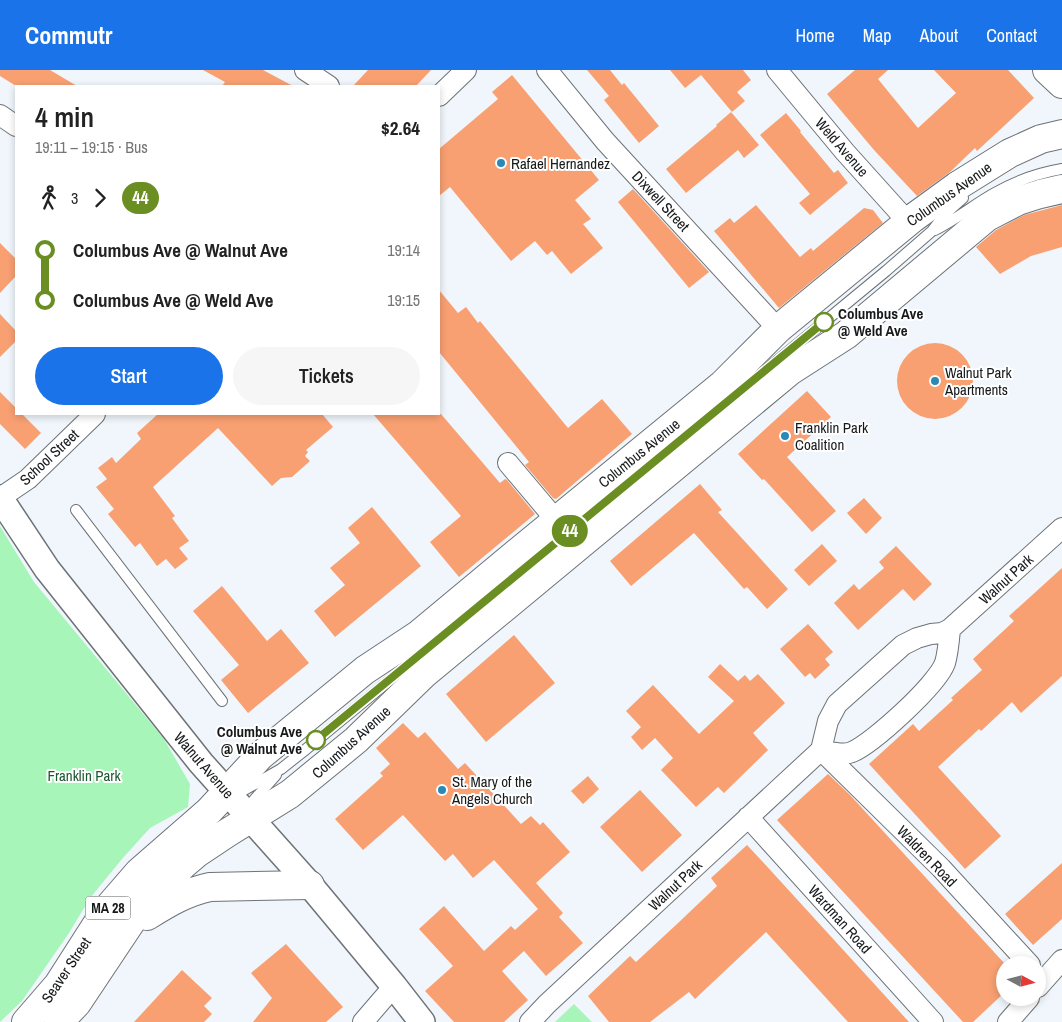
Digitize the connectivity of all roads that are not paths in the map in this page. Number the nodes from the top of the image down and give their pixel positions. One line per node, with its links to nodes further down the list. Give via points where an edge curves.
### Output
1 (305, 70): 7 (street)
2 (466, 70): 8 (street)
3 (547, 70): 18 (street, Dixwell Street, via 605,141)
4 (777, 70): 17 (street, Weld Avenue, via 845,152)
5 (1047, 70): 6 (main road)
6 (1062, 84)
7 (328, 85)
8 (440, 95)
9 (0, 115): 10 (street)
10 (15, 125)
11 (1062, 134): 17 (main road, Columbus Avenue / MA 28, via 1026,145 957,186)
12 (1039, 152): 14 (lane, Columbus Avenue, via 1009,165)
13 (1062, 169): 17 (lane, Columbus Avenue, via 1011,185 952,222)
14 (979, 185)
15 (1062, 189): 29 (main road, Columbus Avenue / MA 28, via 1018,201 982,221 846,335 790,371 476,630 424,674 356,740 290,794)
16 (969, 192): 17 (lane, Columbus Avenue, via 945,214)
17 (920, 227): 18 (main road, Columbus Avenue / MA 28); 28 (lane, Columbus Avenue, via 424,652)
18 (778, 329): 23 (main road, Columbus Avenue / MA 28, via 723,384)
19 (94, 415): 21 (street, School Street, via 28,479)
20 (508, 462): 23 (street)
21 (0, 498): 29 (street, Walnut Avenue, via 47,569)
22 (76, 510): 26 (lane)
23 (556, 520): 29 (main road, Columbus Avenue / MA 28, via 418,635 365,670 267,751)
24 (1062, 528): 25 (street, Walnut Park)
25 (950, 629): 27 (street, Walnut Park, via 917,638 904,646 837,704 828,721); 27 (street, via 945,664 935,681 873,740 845,754)
26 (222, 701)
27 (822, 750): 30 (street, Walnut Park); 33 (street, Waldren Road, via 941,868)
28 (281, 769): 29 (lane, Columbus Avenue); 29 (lane, Columbus Avenue)
29 (233, 806): 31 (street, Walnut Avenue); 32 (main road, Seaver Street / MA 28, via 226,832 170,878 139,910); 38 (main road, Seaver Street / MA 28, via 139,872 106,910 58,985)
30 (748, 817): 42 (street, Walnut Park); 43 (street, Wardman Road)
31 (310, 885): 32 (main road, via 221,886 194,890); 36 (street, Walnut Avenue)
32 (125, 930): 39 (main road, Seaver Street / MA 28, via 77,1002)
33 (1022, 956)
34 (1062, 960): 35 (street)
35 (1046, 975)
36 (394, 986): 40 (street); 41 (street, Walnut Avenue)
37 (1022, 1006): 44 (street)
38 (26, 1022)
39 (59, 1022)
40 (363, 1022)
41 (422, 1022)
42 (530, 1022)
43 (933, 1022)
44 (1008, 1022)

